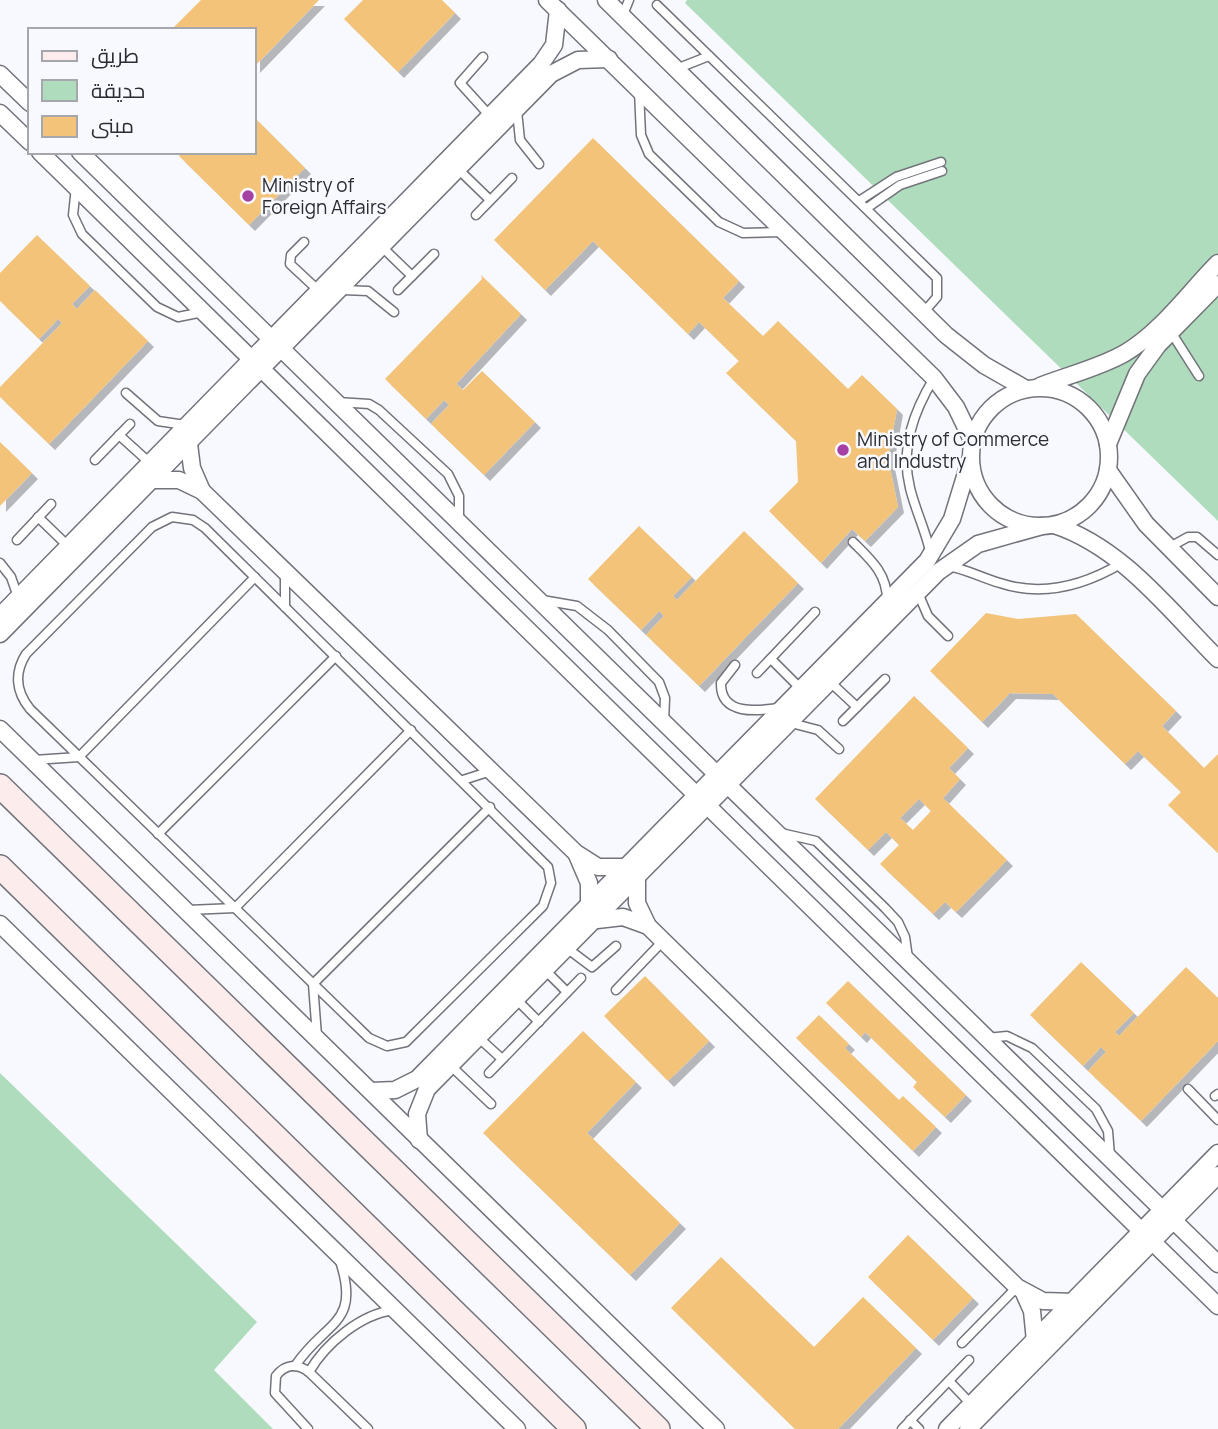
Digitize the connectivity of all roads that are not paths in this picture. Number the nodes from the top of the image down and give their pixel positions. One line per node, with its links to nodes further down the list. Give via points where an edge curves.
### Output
1 (606, 0): 5 (street)
2 (629, 0): 5 (lane)
3 (553, 5): 8 (street); 15 (street, via 557,34 549,55)
4 (657, 5): 6 (lane)
5 (622, 17): 9 (street)
6 (709, 56): 9 (lane); 24 (lane)
7 (482, 57): 15 (lane, via 460,83)
8 (608, 60): 11 (street); 13 (street, via 578,60 559,68)
9 (675, 69): 39 (street)
10 (0, 74): 12 (street)
11 (638, 89): 27 (street); 27 (lane, via 644,145 692,196 734,231)
12 (28, 101)
13 (517, 108): 19 (lane, via 520,140); 20 (street)
14 (0, 113): 16 (street)
15 (490, 116): 36 (street)
16 (28, 140)
17 (42, 154): 22 (street)
18 (82, 154): 41 (street)
19 (538, 164)
20 (458, 169): 23 (lane); 29 (street)
21 (512, 178): 23 (lane)
22 (76, 187): 37 (street); 37 (lane, via 73,215 82,234 147,298 178,317)
23 (490, 200): 26 (lane)
24 (859, 201): 25 (lane); 25 (lane, via 896,177 942,167 900,185)
25 (867, 208): 39 (lane, via 937,278 937,297)
26 (476, 215)
27 (785, 231): 44 (street)
28 (304, 242): 36 (lane, via 291,255 290,264)
29 (382, 247): 32 (lane); 34 (street)
30 (434, 254): 32 (lane)
31 (1218, 263): 45 (street, via 1127,351)
32 (412, 276): 35 (lane)
33 (1218, 285): 40 (street)
34 (340, 290): 38 (lane, via 368,291); 41 (street)
35 (398, 290)
36 (319, 291): 41 (street)
37 (204, 312): 42 (street)
38 (394, 312)
39 (923, 312): 45 (street, via 965,351)
40 (1171, 332): 43 (lane); 53 (street, via 1137,373)
41 (276, 345): 42 (street); 47 (street)
42 (257, 365): 49 (street); 52 (street); 106 (street)
43 (1199, 376)
44 (934, 378): 51 (street, via 956,407); 68 (lane, via 919,402 906,457 909,485)
45 (1031, 388): 51 (street, via 1007,395 992,406); 53 (street, via 1057,389 1075,397 1102,425)
46 (126, 393): 49 (lane, via 158,421)
47 (335, 402): 62 (street); 62 (lane, via 369,404 379,410 448,474 459,496)
48 (130, 424): 50 (lane)
49 (188, 424): 56 (street)
50 (119, 435): 54 (lane); 56 (lane)
51 (972, 440): 55 (street)
52 (189, 444): 58 (street); 59 (street, via 192,468)
53 (1108, 444): 57 (street)
54 (95, 460)
55 (971, 460): 63 (street, via 977,485 993,508 1024,524); 68 (street, via 956,510)
56 (150, 463): 66 (street)
57 (1108, 470): 63 (street, via 1090,506 1074,518); 67 (street)
58 (153, 480): 59 (street, via 179,480); 83 (street)
59 (202, 491): 73 (street)
60 (51, 504): 61 (lane)
61 (38, 517): 64 (lane); 66 (lane)
62 (460, 523): 78 (street)
63 (1048, 526): 71 (street, via 1084,537); 72 (street, via 978,544)
64 (17, 540)
65 (853, 542): 79 (lane, via 878,568)
66 (68, 546): 77 (street)
67 (1168, 548): 69 (lane, via 1193,537 1202,539); 76 (street)
68 (931, 555): 79 (street)
69 (1218, 555)
70 (0, 563): 77 (lane, via 12,576)
71 (1122, 563): 72 (lane, via 1084,582 1042,589 1000,583); 87 (street)
72 (945, 566): 75 (street)
73 (285, 571): 80 (lane); 102 (street)
74 (255, 577): 80 (lane); 100 (lane); 100 (lane, via 199,523 165,519 26,654 19,670 21,696)
75 (918, 592): 84 (lane, via 928,616); 91 (street)
76 (1218, 597)
77 (18, 598): 82 (street)
78 (538, 599): 95 (street); 95 (lane, via 577,606 608,630 659,682 665,698)
79 (887, 601): 92 (street)
80 (285, 607): 85 (lane)
81 (815, 612): 86 (lane)
82 (0, 616)
83 (0, 634)
84 (948, 636)
85 (336, 656): 98 (lane); 108 (lane)
86 (771, 659): 89 (lane); 92 (lane)
87 (1218, 659)
88 (735, 666): 94 (lane, via 722,683 730,703 750,712)
89 (757, 673)
90 (885, 679): 93 (lane)
91 (829, 681): 93 (lane); 94 (street)
92 (801, 689): 94 (street)
93 (857, 707): 96 (lane)
94 (785, 715): 99 (lane, via 818,730); 103 (street)
95 (664, 722): 103 (street)
96 (843, 722)
97 (0, 729): 101 (street)
98 (411, 730): 104 (lane); 113 (lane)
99 (839, 749)
100 (79, 757): 101 (lane); 108 (lane)
101 (32, 760): 114 (street)
102 (491, 771): 104 (lane); 109 (street)
103 (723, 779): 106 (street); 130 (street)
104 (463, 780): 107 (lane)
105 (0, 786): 162 (main road)
106 (702, 800): 111 (street); 143 (street)
107 (490, 807): 123 (lane); 123 (lane, via 544,859 551,874 550,891 543,906 412,1038 393,1046 374,1042)
108 (158, 834): 113 (lane)
109 (576, 853): 111 (street, via 598,867); 112 (street, via 589,883)
110 (0, 867): 161 (main road)
111 (631, 872): 112 (street); 115 (street); 117 (street, via 637,904)
112 (589, 905): 135 (street, via 416,1079 395,1090)
113 (234, 908): 114 (lane); 123 (lane)
114 (186, 911): 128 (street)
115 (597, 920): 117 (street, via 623,917); 120 (street)
116 (0, 924): 144 (street)
117 (648, 926): 118 (street)
118 (663, 941): 124 (lane); 146 (street)
119 (616, 946): 120 (lane, via 592,967)
120 (568, 949): 121 (street)
121 (546, 971): 125 (lane); 126 (street)
122 (580, 978): 125 (lane)
123 (313, 984): 128 (lane)
124 (616, 990)
125 (567, 992): 127 (lane)
126 (517, 1000): 127 (lane); 129 (street)
127 (539, 1022): 131 (lane)
128 (317, 1038): 135 (street)
129 (479, 1038): 131 (lane); 132 (street)
130 (987, 1038): 140 (street); 140 (lane, via 1018,1038 1096,1109 1108,1131)
131 (502, 1059): 133 (lane)
132 (451, 1066): 136 (lane); 138 (street, via 421,1101)
133 (489, 1073)
134 (1188, 1089): 137 (lane)
135 (371, 1091): 138 (street)
136 (491, 1104)
137 (1218, 1120)
138 (419, 1140): 163 (street)
139 (1218, 1153): 142 (street)
140 (1110, 1159): 142 (street)
141 (1218, 1175): 142 (street)
142 (1168, 1215): 143 (street); 145 (street)
143 (1147, 1236): 147 (street); 148 (street); 167 (street)
144 (338, 1255): 149 (street); 153 (lane, via 348,1285 345,1308)
145 (1218, 1264)
146 (1020, 1290): 147 (street, via 1053,1303); 150 (street, via 1032,1311); 151 (lane)
147 (1075, 1302): 150 (street)
148 (1218, 1306)
149 (394, 1310): 154 (lane, via 376,1313 352,1326); 160 (street)
150 (1035, 1341): 156 (street)
151 (962, 1343)
152 (969, 1360): 155 (lane)
153 (295, 1366): 154 (lane); 158 (lane, via 276,1376 275,1393)
154 (309, 1372): 159 (lane)
155 (949, 1381): 156 (lane); 157 (lane)
156 (972, 1404): 166 (street)
157 (910, 1420): 164 (lane); 165 (lane)
158 (308, 1429)
159 (368, 1429)
160 (517, 1429)
161 (574, 1429)
162 (658, 1429)
163 (716, 1429)
164 (901, 1429)
165 (919, 1429)
166 (947, 1429)
167 (968, 1429)

